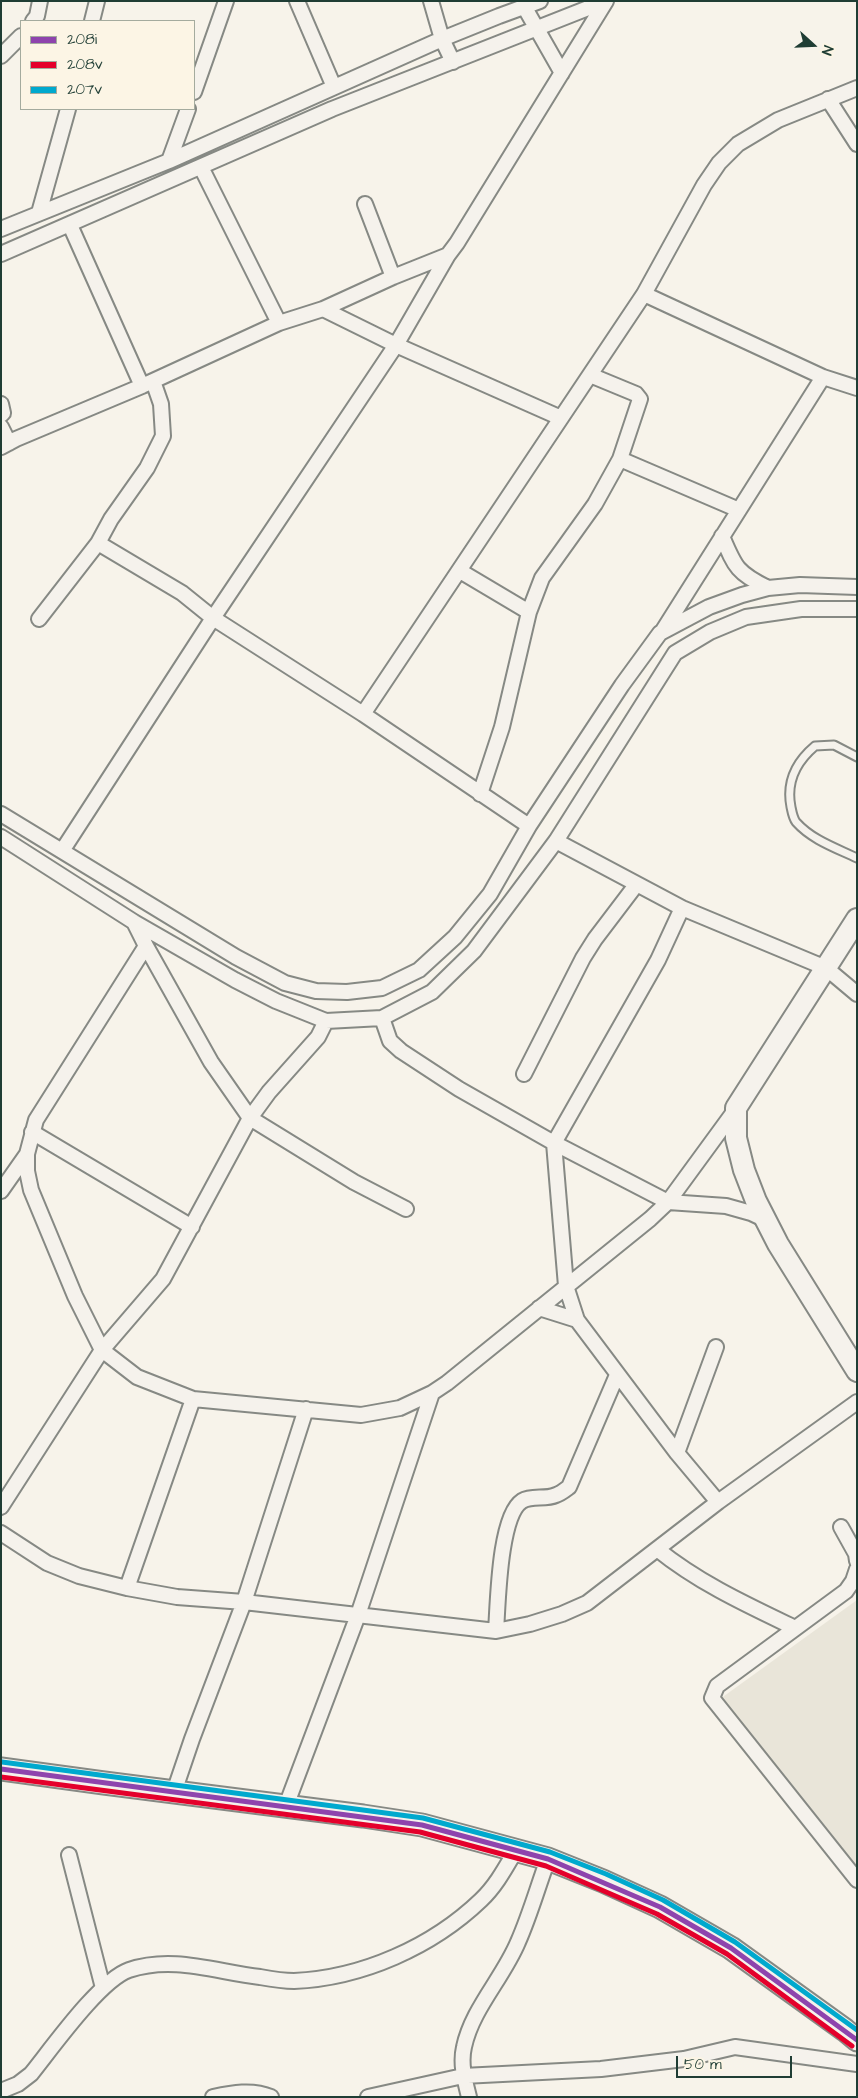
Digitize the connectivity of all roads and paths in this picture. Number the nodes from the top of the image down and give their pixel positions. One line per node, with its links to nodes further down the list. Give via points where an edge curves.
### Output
1 (40, 1): 11 (street)
2 (97, 1): 12 (street)
3 (226, 1): 21 (street)
4 (297, 1): 19 (street)
5 (431, 1): 15 (street)
6 (503, 1): 10 (street)
7 (540, 1): 9 (street)
8 (606, 1): 13 (street); 18 (street)
9 (525, 8): 10 (street); 13 (street)
10 (499, 16): 15 (street)
11 (35, 20)
12 (92, 20)
13 (536, 28): 17 (street); 18 (street)
14 (20, 37): 16 (street)
15 (442, 39): 17 (street); 19 (street)
16 (1, 56)
17 (452, 62): 27 (street, via 332,109)
18 (562, 73): 33 (street)
19 (334, 87): 26 (street)
20 (857, 88): 22 (street)
21 (195, 89)
22 (828, 99): 25 (street); 35 (street, via 778,120 738,144 720,163 704,185)
23 (68, 110): 29 (street)
24 (188, 110): 26 (street)
25 (857, 144)
26 (169, 161): 29 (street)
27 (201, 167): 30 (street); 37 (street)
28 (365, 204): 34 (street)
29 (39, 213): 31 (street)
30 (70, 225): 32 (street); 41 (street)
31 (1, 229)
32 (1, 254)
33 (448, 255): 34 (street); 38 (street)
34 (393, 277): 36 (street)
35 (644, 294): 39 (street); 40 (street)
36 (323, 309): 37 (street); 38 (street)
37 (279, 323): 41 (street)
38 (396, 346): 45 (street); 57 (street)
39 (590, 375): 45 (street); 48 (street, via 636,394 640,399)
40 (823, 377): 42 (street); 49 (street)
41 (148, 383): 47 (street); 51 (street, via 161,404 163,436 147,468)
42 (857, 388)
43 (1, 404): 44 (street)
44 (1, 416)
45 (561, 418): 52 (street)
46 (1, 427): 47 (street)
47 (5, 445)
48 (620, 459): 49 (street); 56 (street, via 595,504 546,571)
49 (738, 510): 50 (street)
50 (722, 536): 54 (street, via 738,569); 59 (street)
51 (98, 543): 57 (street, via 182,593); 58 (street)
52 (460, 571): 56 (street); 60 (street)
53 (857, 587): 54 (street, via 800,585)
54 (768, 588): 59 (street, via 709,607)
55 (857, 609): 66 (street, via 801,609 746,616 675,653)
56 (529, 612): 62 (street, via 502,727)
57 (213, 618): 60 (street); 67 (street)
58 (38, 619)
59 (660, 633): 64 (street)
60 (363, 714): 62 (street)
61 (857, 757): 68 (lane, via 834,745 815,746 797,765 789,795 795,820 805,830)
62 (480, 794): 64 (street)
63 (1, 814): 67 (street)
64 (529, 826): 67 (street, via 490,894 455,937 419,970 382,988 347,992 316,991 285,983)
65 (1, 837): 72 (street)
66 (556, 842): 69 (street); 76 (street, via 474,951 432,992)
67 (62, 852)
68 (857, 858)
69 (636, 885): 70 (street); 78 (street, via 583,958)
70 (682, 908): 74 (street); 82 (street, via 658,960)
71 (857, 919): 74 (street)
72 (134, 922): 73 (street); 77 (street, via 243,985)
73 (146, 946): 80 (street, via 211,1062); 81 (street, via 36,1120)
74 (826, 968): 75 (street); 79 (street)
75 (857, 994)
76 (382, 1018): 77 (street); 82 (street, via 390,1041 401,1051 459,1089)
77 (326, 1021): 80 (street, via 318,1037)
78 (524, 1074)
79 (736, 1108): 85 (street); 87 (street, via 736,1138 742,1162)
80 (250, 1118): 86 (street, via 354,1182); 88 (street)
81 (32, 1132): 83 (street); 88 (street)
82 (554, 1143): 85 (street); 89 (street)
83 (27, 1154): 84 (street); 93 (street, via 31,1190 75,1296)
84 (1, 1191)
85 (668, 1202): 87 (street, via 726,1206); 89 (street)
86 (406, 1209)
87 (766, 1220): 94 (street)
88 (192, 1227): 93 (street, via 163,1279)
89 (566, 1286): 90 (street); 91 (street)
90 (539, 1308): 91 (street); 96 (street)
91 (576, 1320): 95 (street)
92 (716, 1347): 100 (street)
93 (102, 1350): 97 (street, via 137,1377); 102 (street)
94 (857, 1371)
95 (617, 1375): 100 (street); 112 (street, via 569,1487 556,1495 528,1498 516,1506 504,1541)
96 (432, 1393): 99 (street, via 400,1408 361,1415); 110 (street)
97 (193, 1399): 99 (street); 108 (street)
98 (857, 1402): 101 (street)
99 (306, 1409): 109 (street)
100 (677, 1453): 101 (street)
101 (718, 1502): 105 (street)
102 (1, 1507)
103 (841, 1527): 106 (street)
104 (1, 1533): 108 (street, via 46,1563 79,1576)
105 (657, 1549): 111 (street, via 681,1569 714,1589); 112 (street, via 587,1603 530,1624)
106 (857, 1561)
107 (857, 1570): 111 (street, via 846,1591)
108 (128, 1588): 109 (street, via 177,1597)
109 (244, 1602): 110 (street); 114 (street)
110 (358, 1615): 112 (street); 115 (street)
111 (796, 1628): 119 (street, via 717,1686 712,1698)
112 (496, 1631)
113 (1, 1768): 114 (main road)
114 (174, 1792): 115 (main road)
115 (286, 1806): 116 (main road, via 422,1825)
116 (516, 1850): 118 (main road); 120 (street, via 482,1899 446,1928 413,1948 377,1963 339,1975 293,1981 196,1965 157,1963 128,1970)
117 (69, 1855): 120 (street)
118 (548, 1859): 121 (main road, via 660,1907 731,1948); 123 (street, via 519,1942 470,2026 463,2049)
119 (857, 1880)
120 (103, 1988): 124 (street, via 32,2074)
121 (857, 2040)
122 (857, 2064): 123 (street, via 735,2047 684,2059 601,2069)
123 (463, 2076): 127 (street); 128 (street)
124 (1, 2091)
125 (213, 2097): 126 (street, via 234,2092 261,2093)
126 (271, 2097)
127 (368, 2097)
128 (469, 2097)

